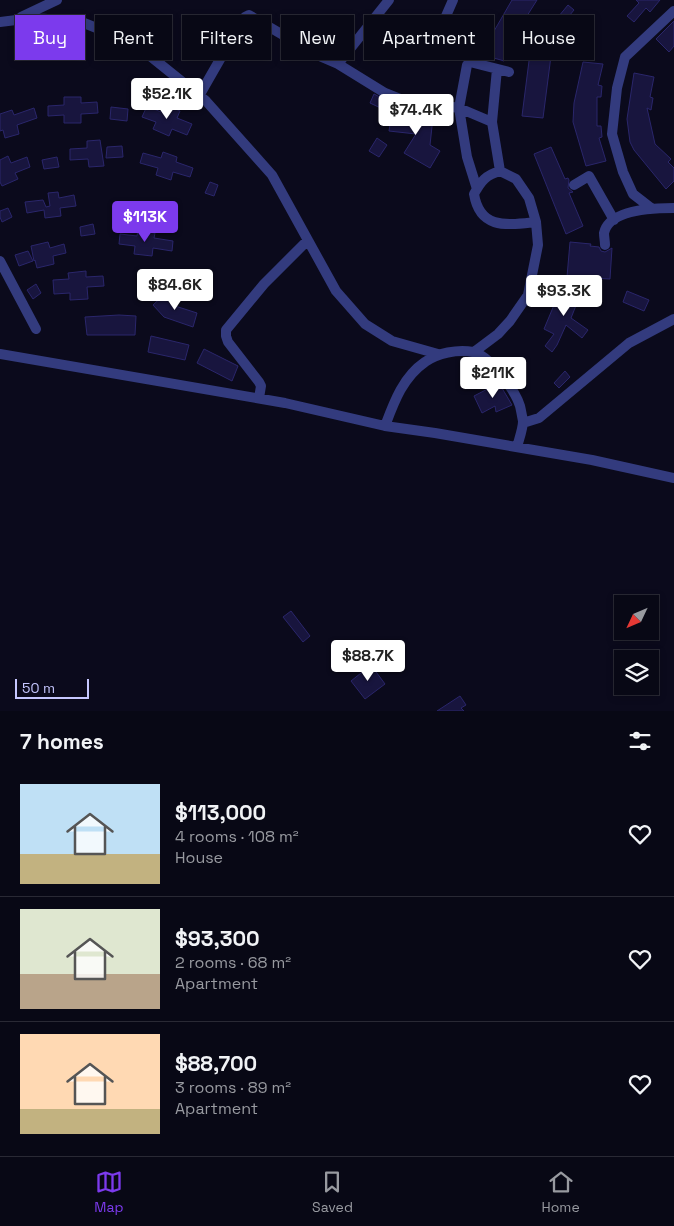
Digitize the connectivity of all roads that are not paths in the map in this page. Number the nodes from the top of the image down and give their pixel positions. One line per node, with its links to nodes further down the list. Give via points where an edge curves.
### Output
1 (57, 0): 6 (street)
2 (389, 0): 7 (street)
3 (453, 0): 5 (street)
4 (674, 10): 16 (street, via 625,57 617,88 612,134 633,194)
5 (446, 15)
6 (5, 22): 10 (street, via 32,18 79,21 95,27 134,43)
7 (338, 64): 10 (street, via 316,56 249,15 242,21); 11 (street, via 400,99)
8 (497, 69): 9 (street); 11 (street, via 468,63); 12 (street)
9 (510, 72)
10 (199, 96): 20 (street, via 272,176)
11 (459, 108): 12 (street); 15 (street, via 467,158)
12 (492, 122): 13 (street)
13 (500, 172): 15 (street, via 490,174); 19 (street, via 516,179 529,198)
14 (574, 185): 18 (street, via 590,176)
15 (477, 189): 19 (street, via 474,194 476,206 494,223)
16 (651, 208): 17 (street); 18 (street, via 632,211)
17 (674, 208)
18 (614, 220): 21 (street, via 604,232)
19 (536, 222): 25 (street, via 538,245 528,296 498,334)
20 (308, 240): 27 (street, via 336,292 365,324 392,341); 28 (street, via 264,284 226,330 228,342 260,382)
21 (605, 245)
22 (0, 261): 24 (street)
23 (674, 319): 29 (street, via 629,343 539,418)
24 (36, 329)
25 (474, 352): 27 (street); 29 (street, via 485,358 512,389)
26 (0, 354): 28 (street)
27 (438, 354): 30 (street, via 424,362 399,391)
28 (259, 398): 30 (street)
29 (523, 423): 31 (street)
30 (385, 426): 31 (street)
31 (517, 447): 32 (street)
32 (674, 478)

